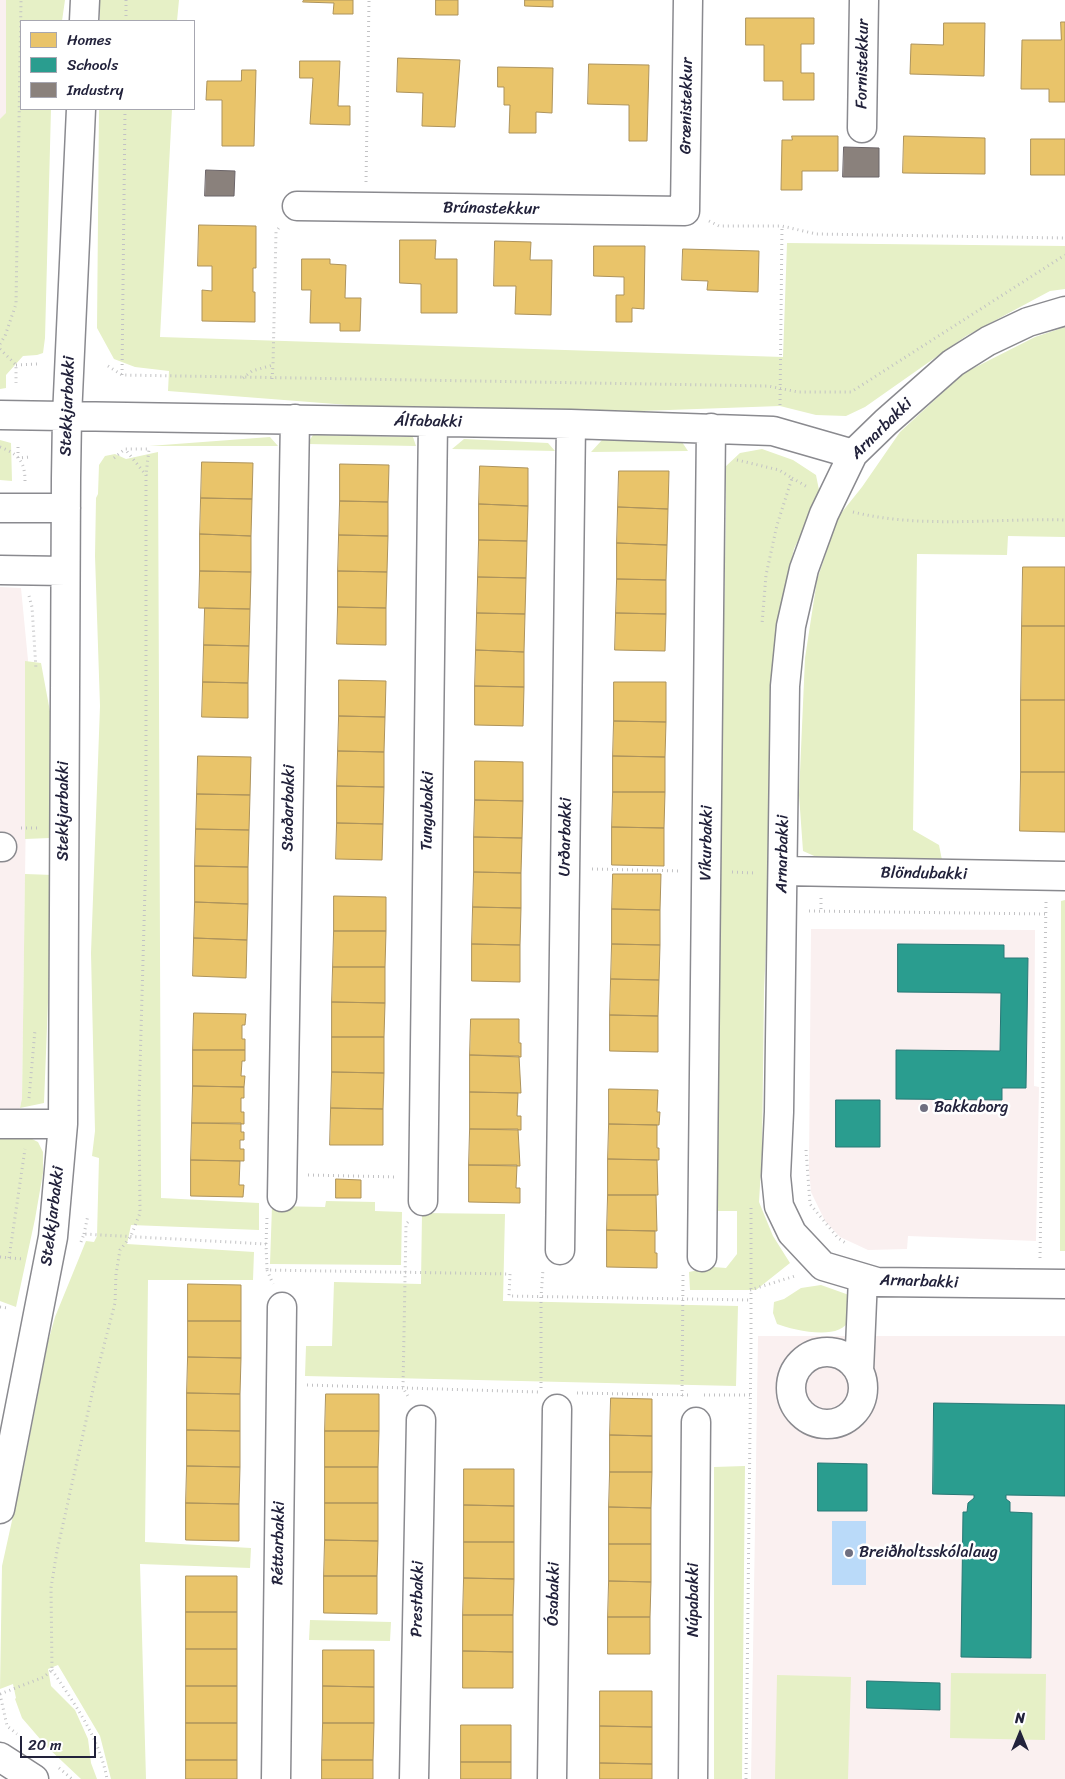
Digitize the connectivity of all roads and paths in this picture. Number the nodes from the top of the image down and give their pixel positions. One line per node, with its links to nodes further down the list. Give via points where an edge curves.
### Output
1 (21, 0): 7 (path)
2 (85, 0): 8 (street)
3 (126, 0): 9 (path)
4 (369, 0): 15 (path)
5 (688, 0): 16 (street, Grænistekkur)
6 (864, 0): 13 (street, Fornistekkur)
7 (21, 20)
8 (84, 20)
9 (126, 20)
10 (20, 61): 21 (path, via 16,304)
11 (81, 110): 34 (street, Stekkjarbakki)
12 (125, 110): 27 (path)
13 (862, 128)
14 (297, 206): 15 (street, Brúnastekkur); 25 (path, via 276,232)
15 (366, 208): 16 (street, Brúnastekkur)
16 (685, 211): 17 (path, via 719,226)
17 (782, 226): 18 (path, via 816,234); 31 (path)
18 (1065, 238)
19 (1065, 255): 31 (path, via 851,392)
20 (1065, 311): 42 (street, Arnarbakki, via 1028,322 988,341 953,363)
21 (0, 344)
22 (0, 349): 24 (path)
23 (38, 364): 24 (path)
24 (16, 365): 30 (path)
25 (273, 365): 28 (path, via 252,371); 29 (path)
26 (108, 366): 27 (path)
27 (122, 375): 28 (path)
28 (243, 378): 29 (path)
29 (272, 379): 31 (path, via 768,386)
30 (16, 382)
31 (781, 389): 32 (path)
32 (780, 410)
33 (0, 415): 34 (street, Álfabakki)
34 (67, 417): 35 (street, Álfabakki); 51 (street, Stekkjarbakki)
35 (295, 419): 36 (street, Álfabakki); 65 (street, Staðarbakki)
36 (434, 422): 37 (street, Álfabakki); 66 (street, Tungubakki)
37 (571, 424): 38 (street, Álfabakki); 56 (street, Urðarbakki)
38 (711, 428): 42 (street, Álfabakki, via 779,432); 57 (street, Víkurbakki)
39 (0, 447): 44 (path)
40 (18, 447): 44 (path)
41 (125, 448): 45 (path); 46 (path); 46 (path, via 149,449)
42 (853, 454): 58 (street, Arnarbakki, via 824,514 804,570 791,626)
43 (30, 457): 44 (path)
44 (18, 458): 48 (path, via 25,468)
45 (114, 458)
46 (146, 475): 69 (path, via 146,853 139,1103 140,1213)
47 (792, 478): 49 (path)
48 (25, 483)
49 (814, 491)
50 (0, 508): 51 (street)
51 (66, 508): 55 (street, Stekkjarbakki)
52 (845, 510): 53 (path, via 876,518 904,520)
53 (1065, 520)
54 (0, 570): 55 (street)
55 (66, 571): 62 (street, Stekkjarbakki)
56 (566, 869): 57 (path); 72 (street, Urðarbakki)
57 (706, 872): 58 (path); 73 (street, Víkurbakki)
58 (771, 872): 59 (street, Blöndubakki); 79 (street, Arnarbakki, via 779,1206 792,1233 823,1266)
59 (1065, 876)
60 (821, 911): 80 (path, via 1046,914)
61 (0, 1124): 62 (street)
62 (63, 1124): 99 (street, Stekkjarbakki, via 55,1229)
63 (806, 1145): 70 (path, via 810,1204)
64 (25, 1148): 75 (path)
65 (283, 1186): 66 (path)
66 (423, 1189): 77 (path, via 406,1224)
67 (88, 1215): 68 (path)
68 (84, 1234): 69 (path); 71 (path)
69 (131, 1236): 77 (path, via 266,1244 267,1270); 100 (path, via 120,1250 115,1303 57,1552 51,1588)
70 (838, 1238)
71 (81, 1243)
72 (560, 1250): 82 (path, via 543,1268)
73 (702, 1257): 83 (path, via 684,1269)
74 (0, 1258): 75 (path)
75 (10, 1258): 76 (path)
76 (28, 1260)
77 (405, 1272): 82 (path, via 510,1274 510,1296); 91 (path)
78 (795, 1276): 81 (path)
79 (863, 1278): 80 (street, Arnarbakki, via 877,1282); 87 (street)
80 (1052, 1284)
81 (750, 1290)
82 (541, 1297): 83 (path); 91 (path, via 541,1392)
83 (683, 1299): 92 (path); 95 (path, via 750,1300)
84 (0, 1307): 85 (path)
85 (8, 1308)
86 (282, 1308): 90 (street, Réttarbakki)
87 (862, 1312): 88 (street, via 848,1350); 89 (street)
88 (836, 1353): 89 (street, via 853,1363); 89 (street, via 822,1352 799,1364 790,1389 800,1413 823,1425 836,1424 848,1418 862,1396 863,1383)
89 (858, 1371)
90 (281, 1385): 91 (path); 107 (street, Réttarbakki)
91 (403, 1388): 97 (path)
92 (681, 1395): 93 (path); 96 (path); 98 (path)
93 (691, 1395)
94 (701, 1395): 95 (path)
95 (750, 1395): 111 (path)
96 (563, 1401): 109 (street, Ósabakki)
97 (421, 1420): 108 (street, Prestbakki)
98 (696, 1422): 110 (street, Núpabakki)
99 (0, 1509)
100 (52, 1670): 101 (path, via 44,1678); 106 (path, via 96,1744)
101 (0, 1694): 102 (path, via 7,1726)
102 (21, 1737)
103 (0, 1757): 104 (street)
104 (45, 1773): 105 (path)
105 (72, 1779)
106 (107, 1779)
107 (276, 1779)
108 (414, 1779)
109 (552, 1779)
110 (693, 1779)
111 (746, 1779)

